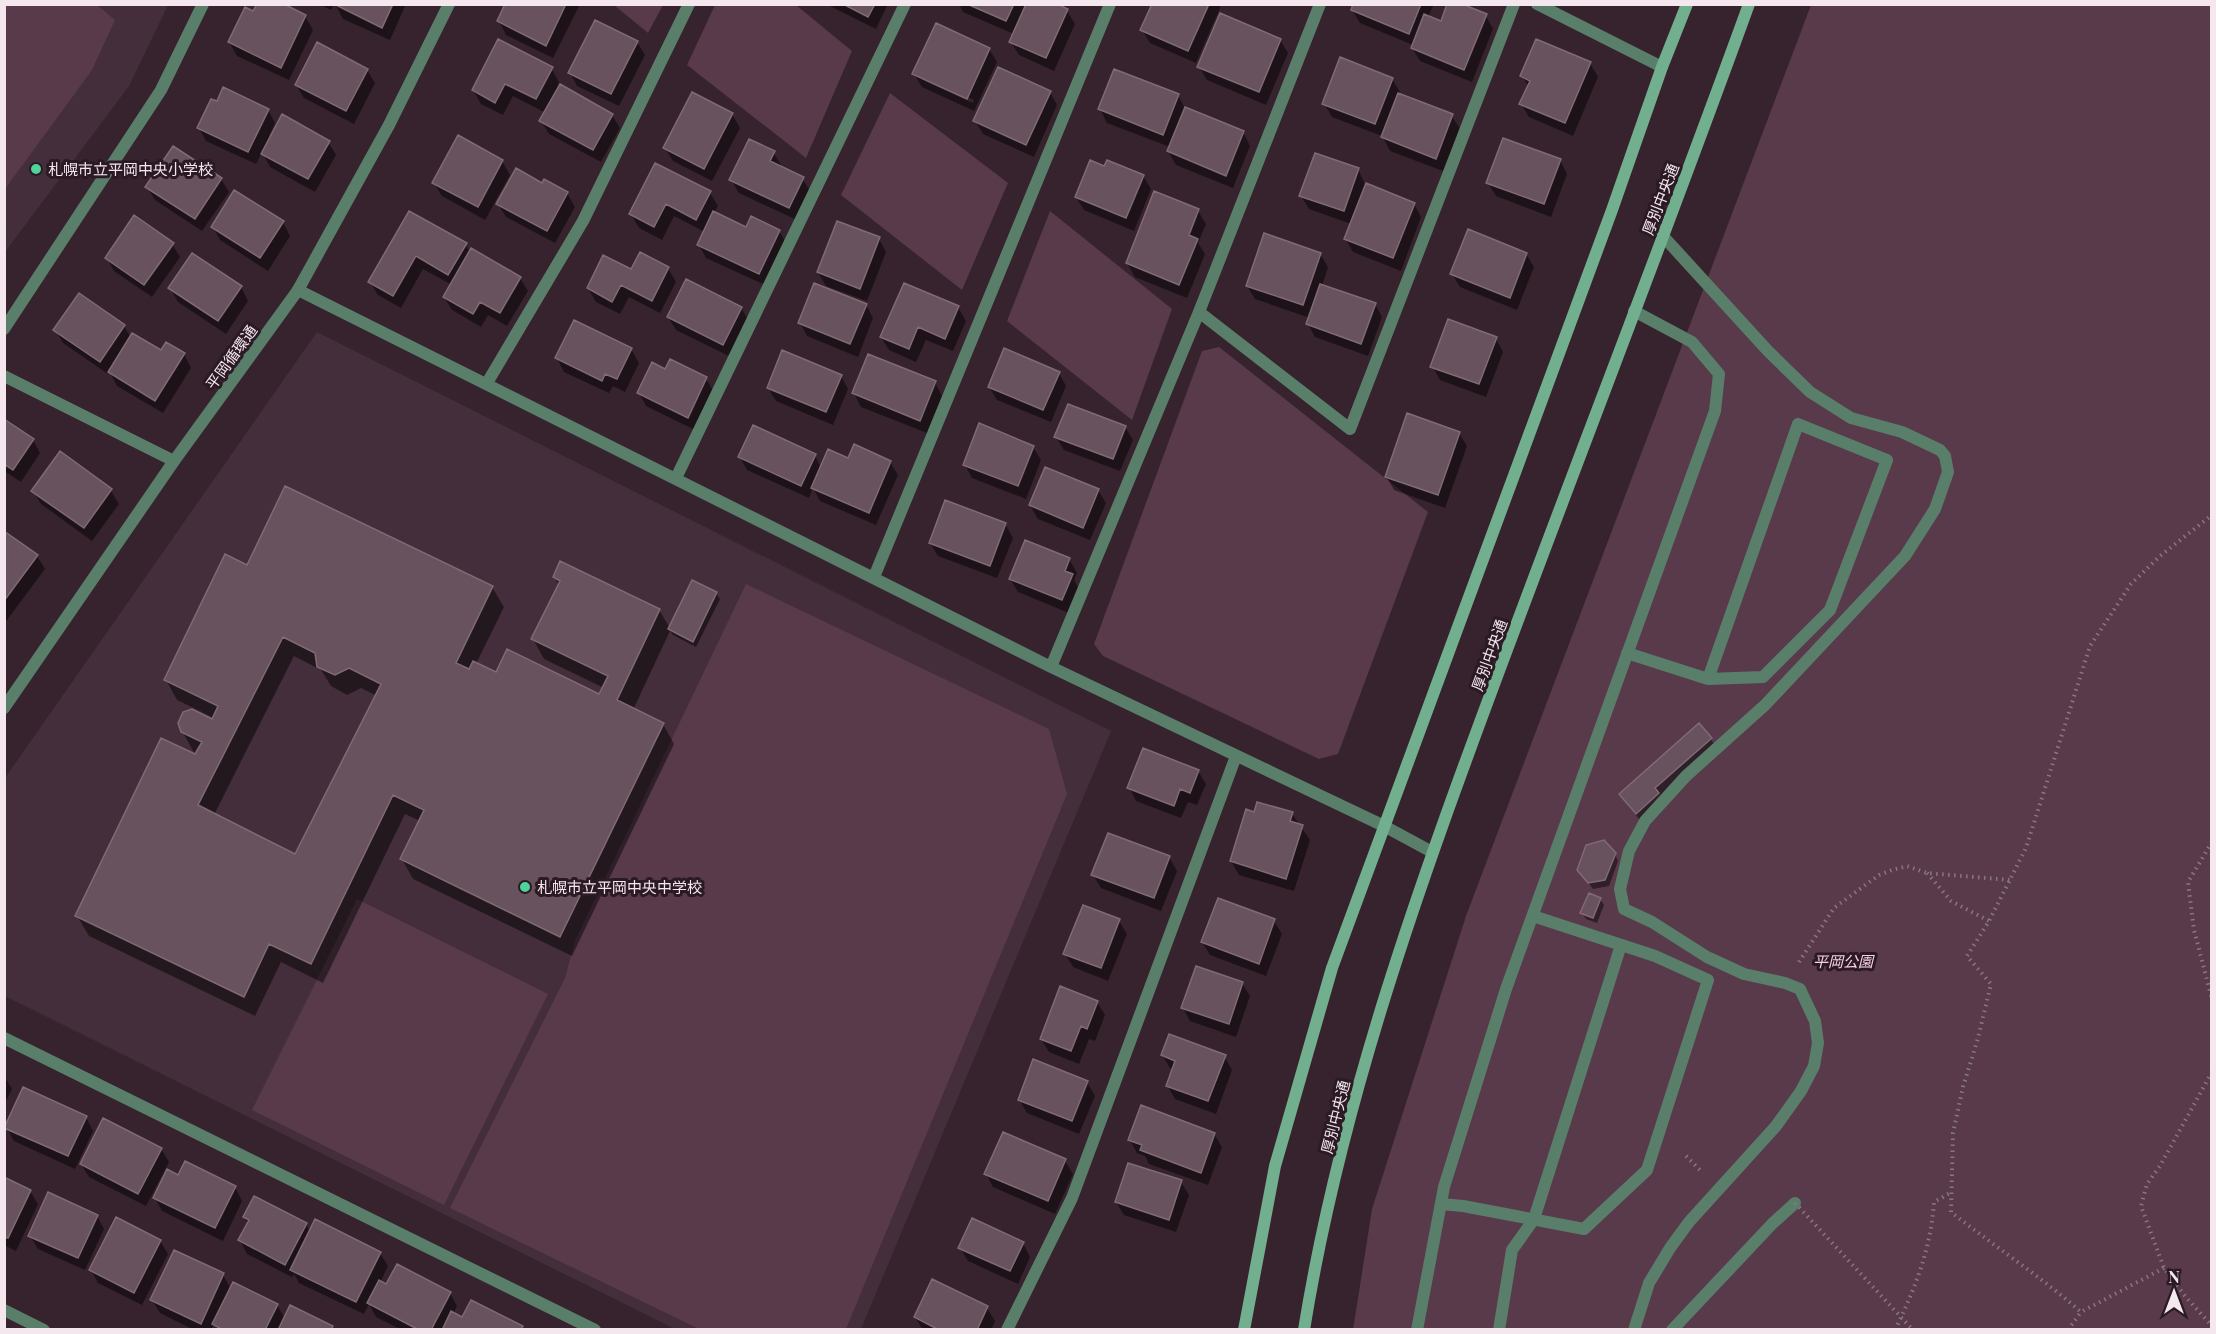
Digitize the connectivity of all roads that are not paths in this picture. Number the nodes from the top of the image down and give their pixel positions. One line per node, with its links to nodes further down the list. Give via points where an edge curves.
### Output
1 (203, 4): 16 (street, via 161,90)
2 (449, 4): 13 (street, 平岡循環通, via 389,125)
3 (689, 4): 18 (street, via 583,221)
4 (905, 4): 20 (street)
5 (1110, 4): 21 (street)
6 (1320, 4): 15 (street)
7 (1514, 4): 15 (street, via 1350,429)
8 (1537, 4): 11 (street)
9 (1687, 4): 11 (main road)
10 (1749, 4): 12 (main road, 厚別中央通)
11 (1662, 67): 27 (main road)
12 (1662, 235): 14 (main road, 厚別中央通); 43 (street, via 1810,392 1851,418 1902,432 1940,450 1948,472 1935,509 1905,556 1765,705 1686,776 1645,821 1629,850 1620,889 1624,909 1726,966 1800,989 1815,1021 1818,1043 1814,1066 1776,1126 1670,1248 1649,1283)
13 (298, 290): 18 (street); 19 (street, 平岡循環通)
14 (1634, 310): 22 (street, via 1692,342 1719,374 1715,411); 28 (main road, 厚別中央通)
15 (1199, 312): 23 (street)
16 (4, 329)
17 (4, 376): 19 (street)
18 (487, 383): 20 (street)
19 (174, 461): 25 (street, 平岡循環通)
20 (676, 478): 21 (street)
21 (874, 577): 23 (street)
22 (1628, 653): 24 (street); 29 (street)
23 (1051, 666): 26 (street)
24 (1708, 679): 24 (street, via 1798,424 1887,460 1830,610 1762,677)
25 (4, 708)
26 (1236, 756): 27 (street); 38 (street, via 1072,1198)
27 (1384, 826): 28 (street); 39 (main road, via 1332,968 1275,1166)
28 (1432, 852): 40 (main road, 厚別中央通, via 1362,1066 1316,1254)
29 (1533, 916): 30 (street); 33 (street, via 1506,989)
30 (1621, 945): 34 (street); 34 (street, via 1708,980 1647,1170 1584,1229)
31 (4, 1038): 37 (street)
32 (1795, 1203): 44 (street)
33 (1441, 1204): 34 (street); 41 (street)
34 (1533, 1219): 42 (street, via 1512,1250)
35 (4, 1310): 36 (street)
36 (44, 1329)
37 (596, 1329)
38 (1006, 1329)
39 (1244, 1329)
40 (1304, 1329)
41 (1418, 1329)
42 (1499, 1329)
43 (1634, 1329)
44 (1672, 1329)

